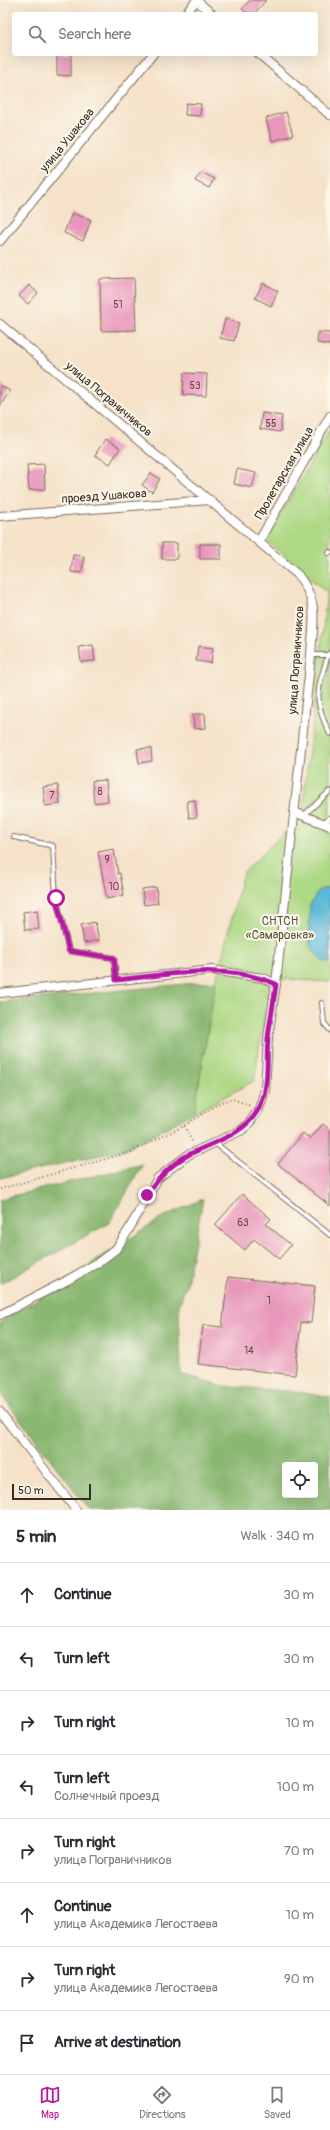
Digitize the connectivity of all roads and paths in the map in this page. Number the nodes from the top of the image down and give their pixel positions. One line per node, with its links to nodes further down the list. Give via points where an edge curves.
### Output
1 (196, 0): 2 (street); 3 (street)
2 (187, 12)
3 (210, 12)
4 (150, 56): 7 (street, улица Ушакова)
5 (261, 56): 6 (street)
6 (330, 114)
7 (0, 241)
8 (0, 324): 10 (street, улица Пограничников)
9 (330, 416): 12 (street, Пролетарская улица)
10 (210, 500): 11 (street, проезд Ушакова); 12 (street, улица Пограничников)
11 (0, 516)
12 (259, 541): 14 (street, улица Пограничников, via 298,575 308,588 314,604)
13 (329, 654): 14 (lane); 15 (lane, via 321,678 317,703)
14 (311, 655): 17 (street, улица Пограничников)
15 (330, 734)
16 (330, 791): 18 (lane)
17 (294, 812): 18 (street); 23 (street, улица Пограничников)
18 (304, 816): 20 (street)
19 (330, 818): 20 (lane)
20 (326, 825)
21 (14, 837): 22 (lane, via 53,846 56,898 69,951 114,958)
22 (116, 980): 23 (street, via 212,970 263,978); 24 (street)
23 (276, 984): 27 (street, улица Пограничников, via 268,1038 265,1090)
24 (0, 993)
25 (322, 1003): 26 (lane, via 324,1023)
26 (330, 1030)
27 (259, 1109): 28 (path, via 234,1099 221,1102); 29 (street, via 242,1130)
28 (184, 1126): 30 (path); 31 (path, via 130,1152)
29 (215, 1142): 30 (street); 32 (lane)
30 (197, 1151): 33 (street, via 173,1164 158,1178 116,1249 66,1281)
31 (0, 1189)
32 (330, 1235)
33 (0, 1314)
34 (0, 1412): 35 (street)
35 (76, 1510)

